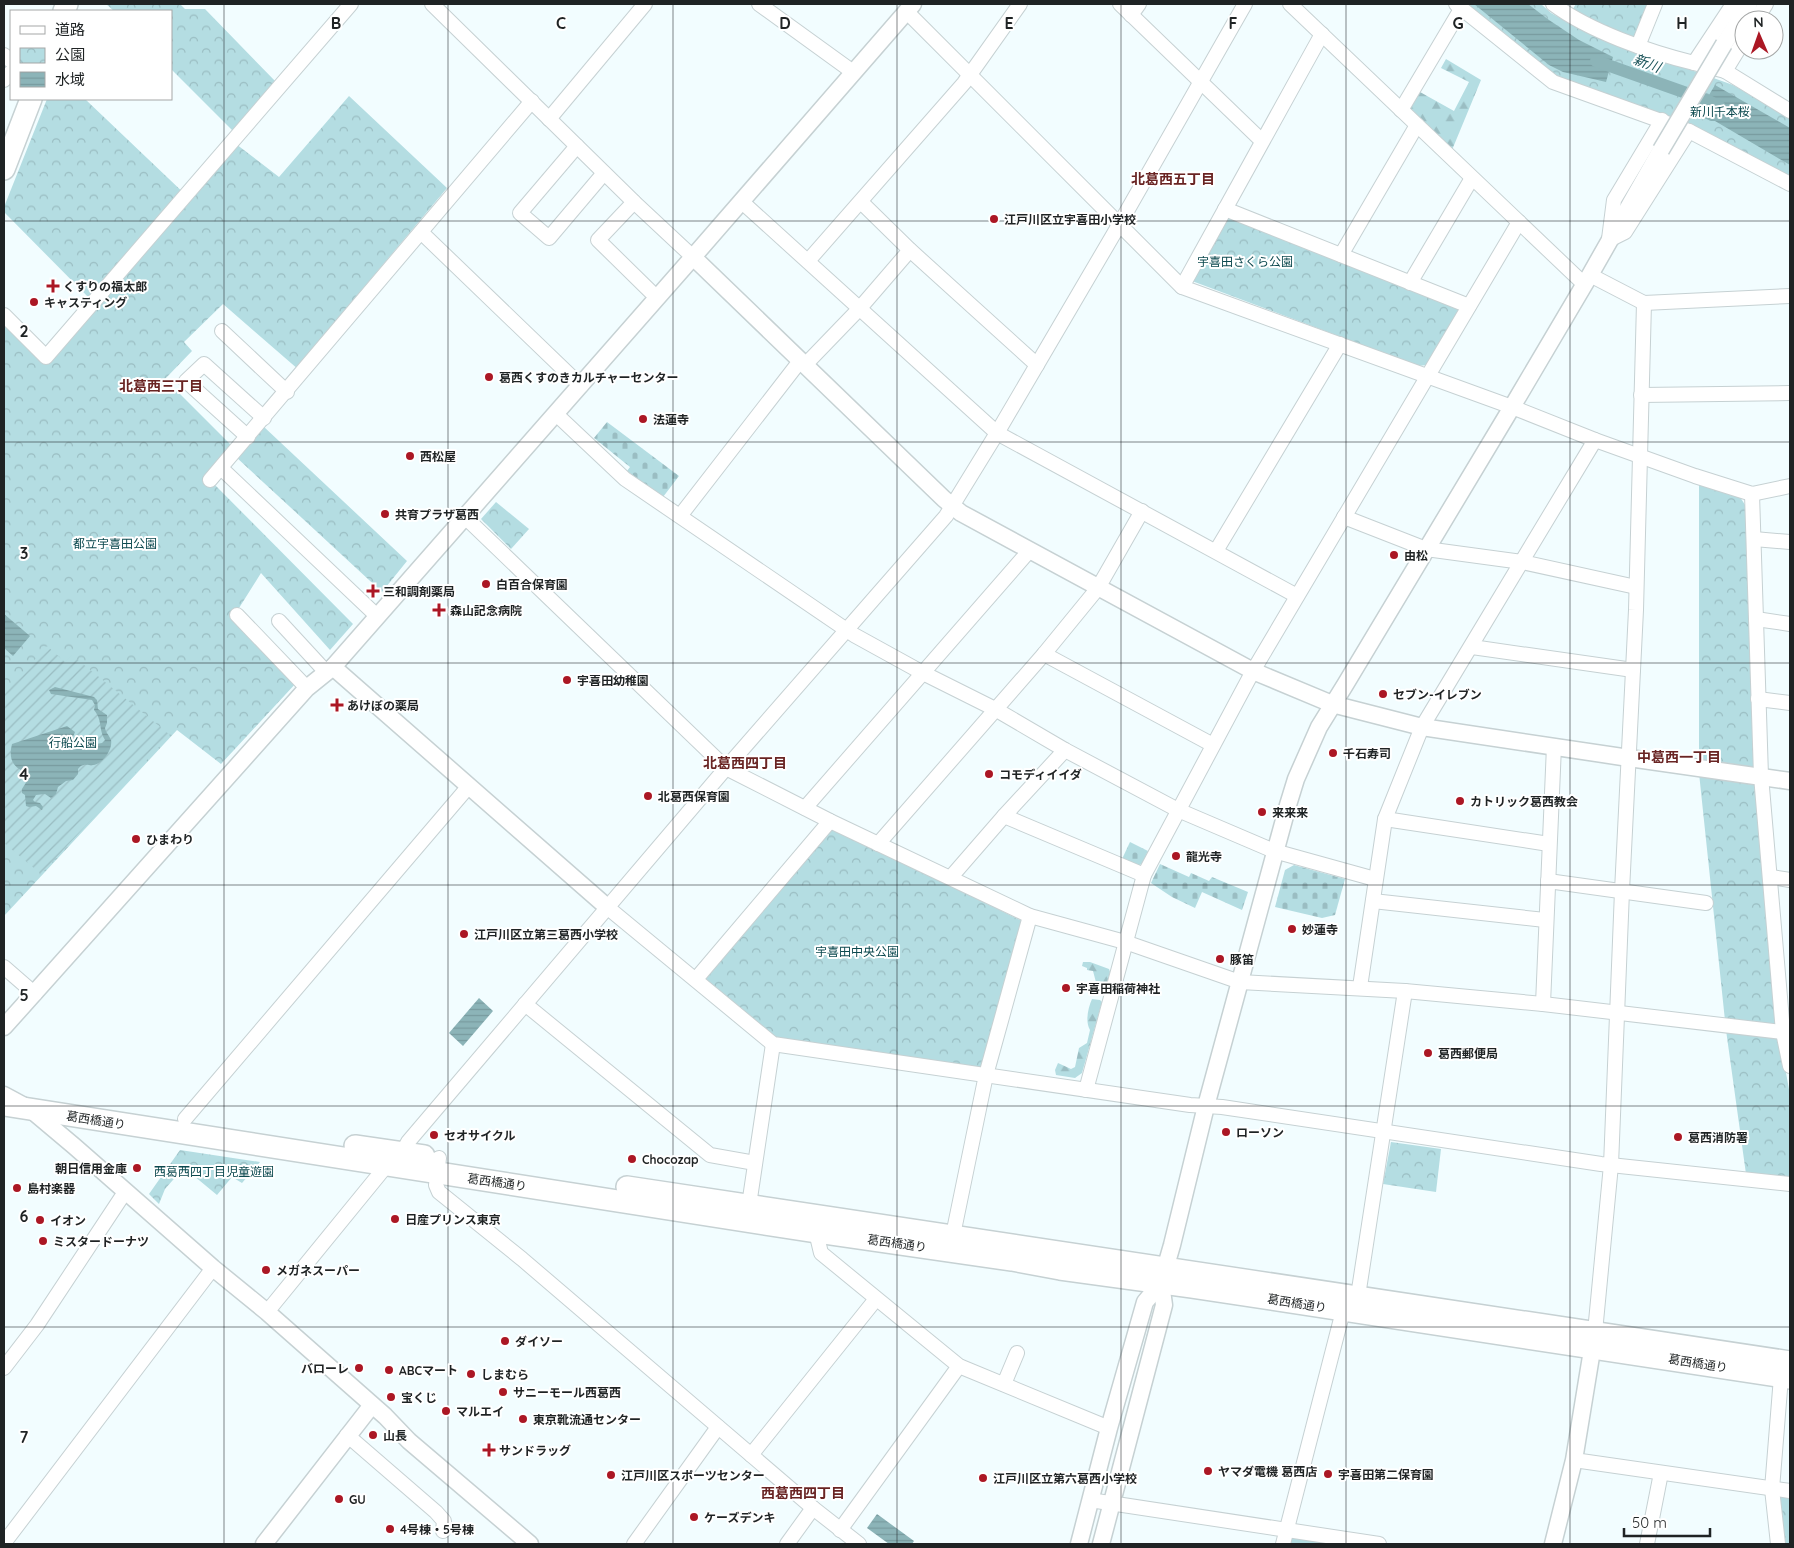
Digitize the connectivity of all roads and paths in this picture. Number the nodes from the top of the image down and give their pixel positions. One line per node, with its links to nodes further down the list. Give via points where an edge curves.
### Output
1 (351, 4): 58 (street, via 46,357)
2 (432, 4): 25 (street)
3 (645, 4): 28 (street)
4 (759, 4): 21 (street)
5 (1020, 4): 22 (street)
6 (1120, 4): 15 (street)
7 (1245, 4): 23 (street)
8 (1290, 4): 16 (street)
9 (1553, 4): 17 (street, via 1574,18)
10 (1655, 4): 17 (street)
11 (1733, 4): 19 (street)
12 (1749, 4): 45 (street, bridge)
13 (1458, 6): 26 (street); 29 (street, via 1553,82)
14 (909, 8): 21 (street); 22 (street)
15 (1135, 10): 23 (street)
16 (1322, 34): 26 (street); 32 (street)
17 (1638, 46): 19 (street)
18 (1734, 57): 20 (street)
19 (1694, 63): 20 (street)
20 (1726, 71): 27 (street)
21 (853, 72): 38 (street)
22 (970, 74): 40 (street); 43 (street)
23 (1201, 82): 32 (street); 43 (street)
24 (30, 100): 34 (main road)
25 (532, 101): 28 (street); 44 (street)
26 (1401, 110): 30 (street)
27 (1790, 111)
28 (549, 118): 33 (street)
29 (1662, 120): 31 (street); 45 (street, via 1614,200)
30 (1417, 125): 36 (street); 47 (street)
31 (1689, 131): 37 (street); 45 (street, via 1625,232)
32 (1262, 140): 41 (street)
33 (577, 146): 35 (street); 35 (street, via 520,212 549,238)
34 (4, 169)
35 (604, 173): 39 (street)
36 (1472, 178): 42 (street); 51 (street)
37 (1790, 184)
38 (741, 201): 48 (street); 49 (street)
39 (634, 202): 48 (street); 53 (street, via 598,240)
40 (861, 202): 46 (street); 49 (street)
41 (1225, 209): 47 (street); 52 (street)
42 (1519, 222): 50 (street); 56 (street)
43 (1119, 225): 52 (street); 62 (street)
44 (422, 232): 64 (street); 65 (street)
45 (1609, 240): 50 (street)
46 (910, 250): 57 (street); 62 (street)
47 (1341, 255): 51 (street)
48 (693, 257): 61 (street); 64 (street)
49 (808, 260): 57 (street)
50 (1587, 280): 55 (street); 68 (street)
51 (1410, 283): 56 (street)
52 (1182, 287): 60 (street)
53 (651, 292)
54 (1790, 296): 55 (street)
55 (1644, 303): 67 (street)
56 (1469, 306): 63 (street)
57 (860, 308): 61 (street); 71 (street)
58 (4, 315)
59 (222, 331): 65 (street)
60 (1340, 344): 63 (street); 88 (street)
61 (802, 363): 79 (street); 81 (street)
62 (1037, 365): 71 (street)
63 (1428, 376): 68 (street); 82 (street)
64 (580, 386): 69 (street)
65 (287, 392): 70 (street)
66 (1790, 393): 67 (street)
67 (1641, 395): 74 (street)
68 (1512, 407): 73 (street); 86 (street)
69 (556, 414): 81 (street, via 626,479); 83 (street)
70 (264, 418): 72 (street); 72 (street, via 204,364 186,381)
71 (997, 433): 79 (street); 80 (street)
72 (248, 437): 75 (street)
73 (1595, 440): 74 (street); 89 (street)
74 (1639, 456): 78 (street); 90 (street)
75 (221, 468): 76 (street); 94 (street)
76 (210, 480)
77 (1790, 486): 78 (street)
78 (1752, 494): 84 (street)
79 (952, 506): 87 (street); 98 (street)
80 (1142, 511): 88 (street); 91 (street)
81 (680, 516): 98 (street)
82 (1344, 517): 86 (street); 92 (street)
83 (465, 518): 94 (street); 115 (street)
84 (1754, 539): 85 (street); 95 (street)
85 (1790, 542)
86 (1426, 549): 89 (street); 108 (street)
87 (1030, 550): 91 (street); 104 (street)
88 (1216, 552): 92 (street)
89 (1522, 562): 90 (street); 99 (street)
90 (1636, 587): 102 (street)
91 (1098, 588): 100 (street); 103 (street)
92 (1297, 596): 103 (street)
93 (237, 615): 105 (street)
94 (377, 616): 101 (street)
95 (1756, 619): 97 (street); 106 (street)
96 (278, 621): 101 (street)
97 (1790, 624)
98 (846, 630): 104 (street); 115 (street)
99 (1472, 647): 102 (street); 110 (street)
100 (1044, 654): 109 (street); 111 (street)
101 (330, 669): 105 (street); 118 (street)
102 (1633, 670): 114 (street)
103 (1253, 671): 108 (street); 111 (street)
104 (923, 673): 109 (street); 119 (street)
105 (307, 688): 147 (street)
106 (1758, 699): 107 (street); 116 (street)
107 (1790, 703)
108 (1332, 704): 110 (street); 126 (street, via 1318,727 1296,779)
109 (995, 709): 113 (street); 124 (street)
110 (1422, 727): 112 (street); 122 (street)
111 (1213, 745): 120 (street)
112 (1554, 746): 114 (street); 125 (street)
113 (1065, 750): 120 (street); 121 (street)
114 (1629, 758): 116 (street); 133 (street)
115 (726, 768): 119 (street); 136 (street)
116 (1761, 776): 117 (street); 129 (street)
117 (1790, 781)
118 (469, 786): 136 (street); 161 (street)
119 (805, 808): 123 (street)
120 (1178, 810): 126 (street); 127 (street)
121 (1004, 816): 127 (street); 128 (street)
122 (1385, 820): 125 (street); 130 (street)
123 (830, 821): 124 (street); 143 (street)
124 (878, 844): 128 (street)
125 (1549, 844): 131 (street)
126 (1274, 850): 130 (street); 144 (street)
127 (1144, 875): 139 (street)
128 (951, 877): 137 (street)
129 (1771, 877): 132 (street); 140 (street)
130 (1376, 879): 134 (street)
131 (1548, 880): 133 (street); 138 (street)
132 (1790, 880)
133 (1622, 891): 135 (street); 150 (street)
134 (1373, 901): 138 (street); 145 (street)
135 (1706, 903)
136 (607, 907): 143 (street); 148 (street)
137 (1030, 916): 139 (street); 155 (street)
138 (1546, 920): 149 (street)
139 (1125, 942): 144 (street); 156 (street)
140 (1776, 952): 141 (street); 152 (street)
141 (1790, 953)
142 (4, 967): 147 (street)
143 (696, 979): 153 (street)
144 (1240, 982): 145 (street); 159 (street)
145 (1360, 987): 146 (street)
146 (1405, 991): 149 (street); 162 (street)
147 (34, 994): 151 (street)
148 (524, 1004): 163 (street); 164 (street, via 710,1155)
149 (1543, 1004): 150 (street)
150 (1618, 1013): 152 (street); 165 (street)
151 (4, 1027)
152 (1787, 1032): 154 (street)
153 (773, 1044): 155 (street); 164 (street)
154 (1790, 1066)
155 (986, 1075): 156 (street); 171 (street)
156 (1086, 1090): 159 (street)
157 (4, 1094): 160 (street); 161 (main road, 葛西橋通り)
158 (4, 1106): 160 (main road, 葛西橋通り)
159 (1206, 1106): 162 (street); 173 (street)
160 (30, 1109): 163 (main road, 葛西橋通り); 168 (street)
161 (185, 1119): 163 (main road, 葛西橋通り)
162 (1383, 1131): 165 (street); 174 (street)
163 (395, 1159): 166 (main road, 葛西橋通り); 177 (street)
164 (755, 1163): 169 (street)
165 (1611, 1165): 167 (street); 178 (street)
166 (438, 1166): 169 (main road, 葛西橋通り); 170 (main road, 葛西橋通り, via 578,1194); 185 (street, via 436,1185 439,1192)
167 (1790, 1184)
168 (126, 1192): 172 (street); 181 (street, via 37,1325)
169 (749, 1205): 171 (main road, 葛西橋通り)
170 (816, 1232): 173 (main road, 葛西橋通り); 175 (street, via 821,1254)
171 (953, 1235): 173 (main road, 葛西橋通り)
172 (213, 1268): 177 (street); 199 (street)
173 (1163, 1276): 174 (main road, 葛西橋通り); 176 (main road, 葛西橋通り); 186 (street, via 1145,1302); 194 (street, via 1164,1305)
174 (1358, 1296): 178 (main road, 葛西橋通り)
175 (876, 1299): 180 (street); 188 (street)
176 (1342, 1311): 178 (main road, 葛西橋通り); 198 (street)
177 (267, 1312): 184 (street)
178 (1594, 1339): 182 (main road, 葛西橋通り); 189 (street)
179 (1017, 1352): 183 (street)
180 (959, 1366): 183 (street); 197 (street)
181 (4, 1368)
182 (1787, 1372): 191 (street)
183 (1004, 1384): 186 (street)
184 (372, 1405): 187 (street); 201 (street)
185 (718, 1427): 188 (street); 202 (street)
186 (1109, 1428): 193 (street)
187 (347, 1435): 196 (street, via 436,1512 444,1522); 200 (street)
188 (751, 1455): 195 (street)
189 (1574, 1460): 190 (street); 208 (street)
190 (1661, 1473): 191 (street); 209 (street)
191 (1772, 1489): 192 (street); 210 (street)
192 (1790, 1491)
193 (1090, 1500): 194 (street); 205 (street)
194 (1112, 1503): 198 (street); 206 (street)
195 (813, 1508): 197 (street); 203 (street)
196 (443, 1530)
197 (840, 1530): 204 (street)
198 (1285, 1538): 207 (street)
199 (4, 1544)
200 (264, 1544)
201 (530, 1544)
202 (634, 1544)
203 (787, 1544)
204 (859, 1544)
205 (1079, 1544)
206 (1101, 1544)
207 (1379, 1544)
208 (1553, 1544)
209 (1647, 1544)
210 (1778, 1544)

